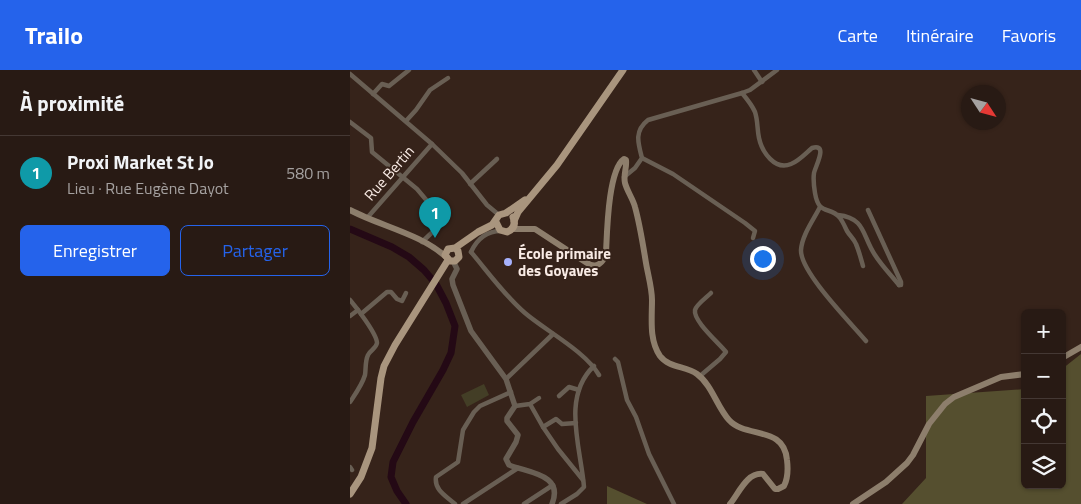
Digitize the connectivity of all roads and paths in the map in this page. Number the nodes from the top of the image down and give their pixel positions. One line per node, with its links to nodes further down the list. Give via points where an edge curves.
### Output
1 (409, 70): 9 (street, via 389,86 382,84)
2 (623, 70): 18 (main road)
3 (754, 70): 7 (street)
4 (777, 70): 7 (street)
5 (350, 74): 9 (street)
6 (448, 78): 10 (street, via 430,90)
7 (762, 82): 8 (street)
8 (742, 93): 13 (street, via 648,120 638,134); 19 (street, via 754,111 761,144 772,161 786,166 812,148 820,148 821,156 814,174 815,196)
9 (373, 94): 10 (street)
10 (406, 121): 12 (street)
11 (350, 122): 15 (street, via 371,138 372,152)
12 (432, 144): 15 (street, Rue Bertin); 17 (street)
13 (642, 158): 16 (street); 28 (street, via 673,174 745,223 755,231)
14 (497, 159): 17 (street)
15 (402, 176): 24 (street, Rue Bertin); 29 (street, via 444,221)
16 (624, 177): 25 (main road, via 624,159 611,189 604,258 597,265 587,263 538,231); 46 (main road, via 638,221 651,293 651,327 656,349 669,364)
17 (470, 184): 23 (street)
18 (538, 187): 23 (main road); 25 (main road, via 518,212)
19 (820, 207): 22 (street); 39 (street, via 802,243 802,260 813,278)
20 (350, 210): 24 (main road)
21 (868, 210): 22 (street, via 901,285 874,254 862,227)
22 (838, 215): 32 (street, via 856,243)
23 (500, 217): 25 (main road, via 512,216); 26 (main road); 27 (main road)
24 (366, 218): 29 (main road)
25 (514, 224): 27 (main road, via 507,232)
26 (487, 228): 27 (main road); 31 (main road, via 462,244)
27 (501, 231): 30 (street, via 486,234)
28 (753, 238)
29 (422, 242): 31 (main road)
30 (471, 252): 31 (street); 38 (street, via 513,302)
31 (453, 255): 47 (street, via 457,269 453,285 473,335); 60 (main road, via 384,366 372,448 361,478)
32 (863, 266)
33 (711, 292): 46 (street, via 695,313 726,352)
34 (406, 293): 36 (street, via 402,301 387,292)
35 (350, 300): 36 (street)
36 (360, 312): 37 (street); 52 (street, via 377,344 368,355 363,380)
37 (350, 316)
38 (553, 334): 43 (street); 47 (street)
39 (866, 341)
40 (1081, 347): 41 (main road)
41 (1066, 356)
42 (615, 359): 66 (street, via 627,400)
43 (594, 366): 44 (street); 48 (street, via 585,374)
44 (599, 374)
45 (1021, 374): 68 (main road, via 1000,377 954,397 928,424 907,463)
46 (700, 376): 67 (main road, via 733,424 772,436 786,454 784,486 775,489 763,474 755,474)
47 (506, 379): 49 (street)
48 (579, 390): 50 (street, via 569,387); 55 (street, via 574,412)
49 (511, 392): 54 (street); 61 (street, via 478,408 463,430 458,462 436,476 441,493)
50 (559, 396)
51 (539, 398): 53 (street)
52 (350, 402)
53 (530, 404): 54 (street); 56 (street)
54 (515, 406): 57 (street, via 507,421 518,438 506,459 509,465)
55 (576, 423): 56 (street, via 562,424 556,419); 58 (street)
56 (544, 427): 58 (street)
57 (518, 468): 59 (street, via 546,477); 62 (street)
58 (583, 480): 65 (street, via 584,487)
59 (553, 485): 63 (street); 64 (street)
60 (350, 494)
61 (455, 504)
62 (463, 504)
63 (524, 504)
64 (552, 504)
65 (561, 504)
66 (674, 504)
67 (730, 504)
68 (853, 504)

